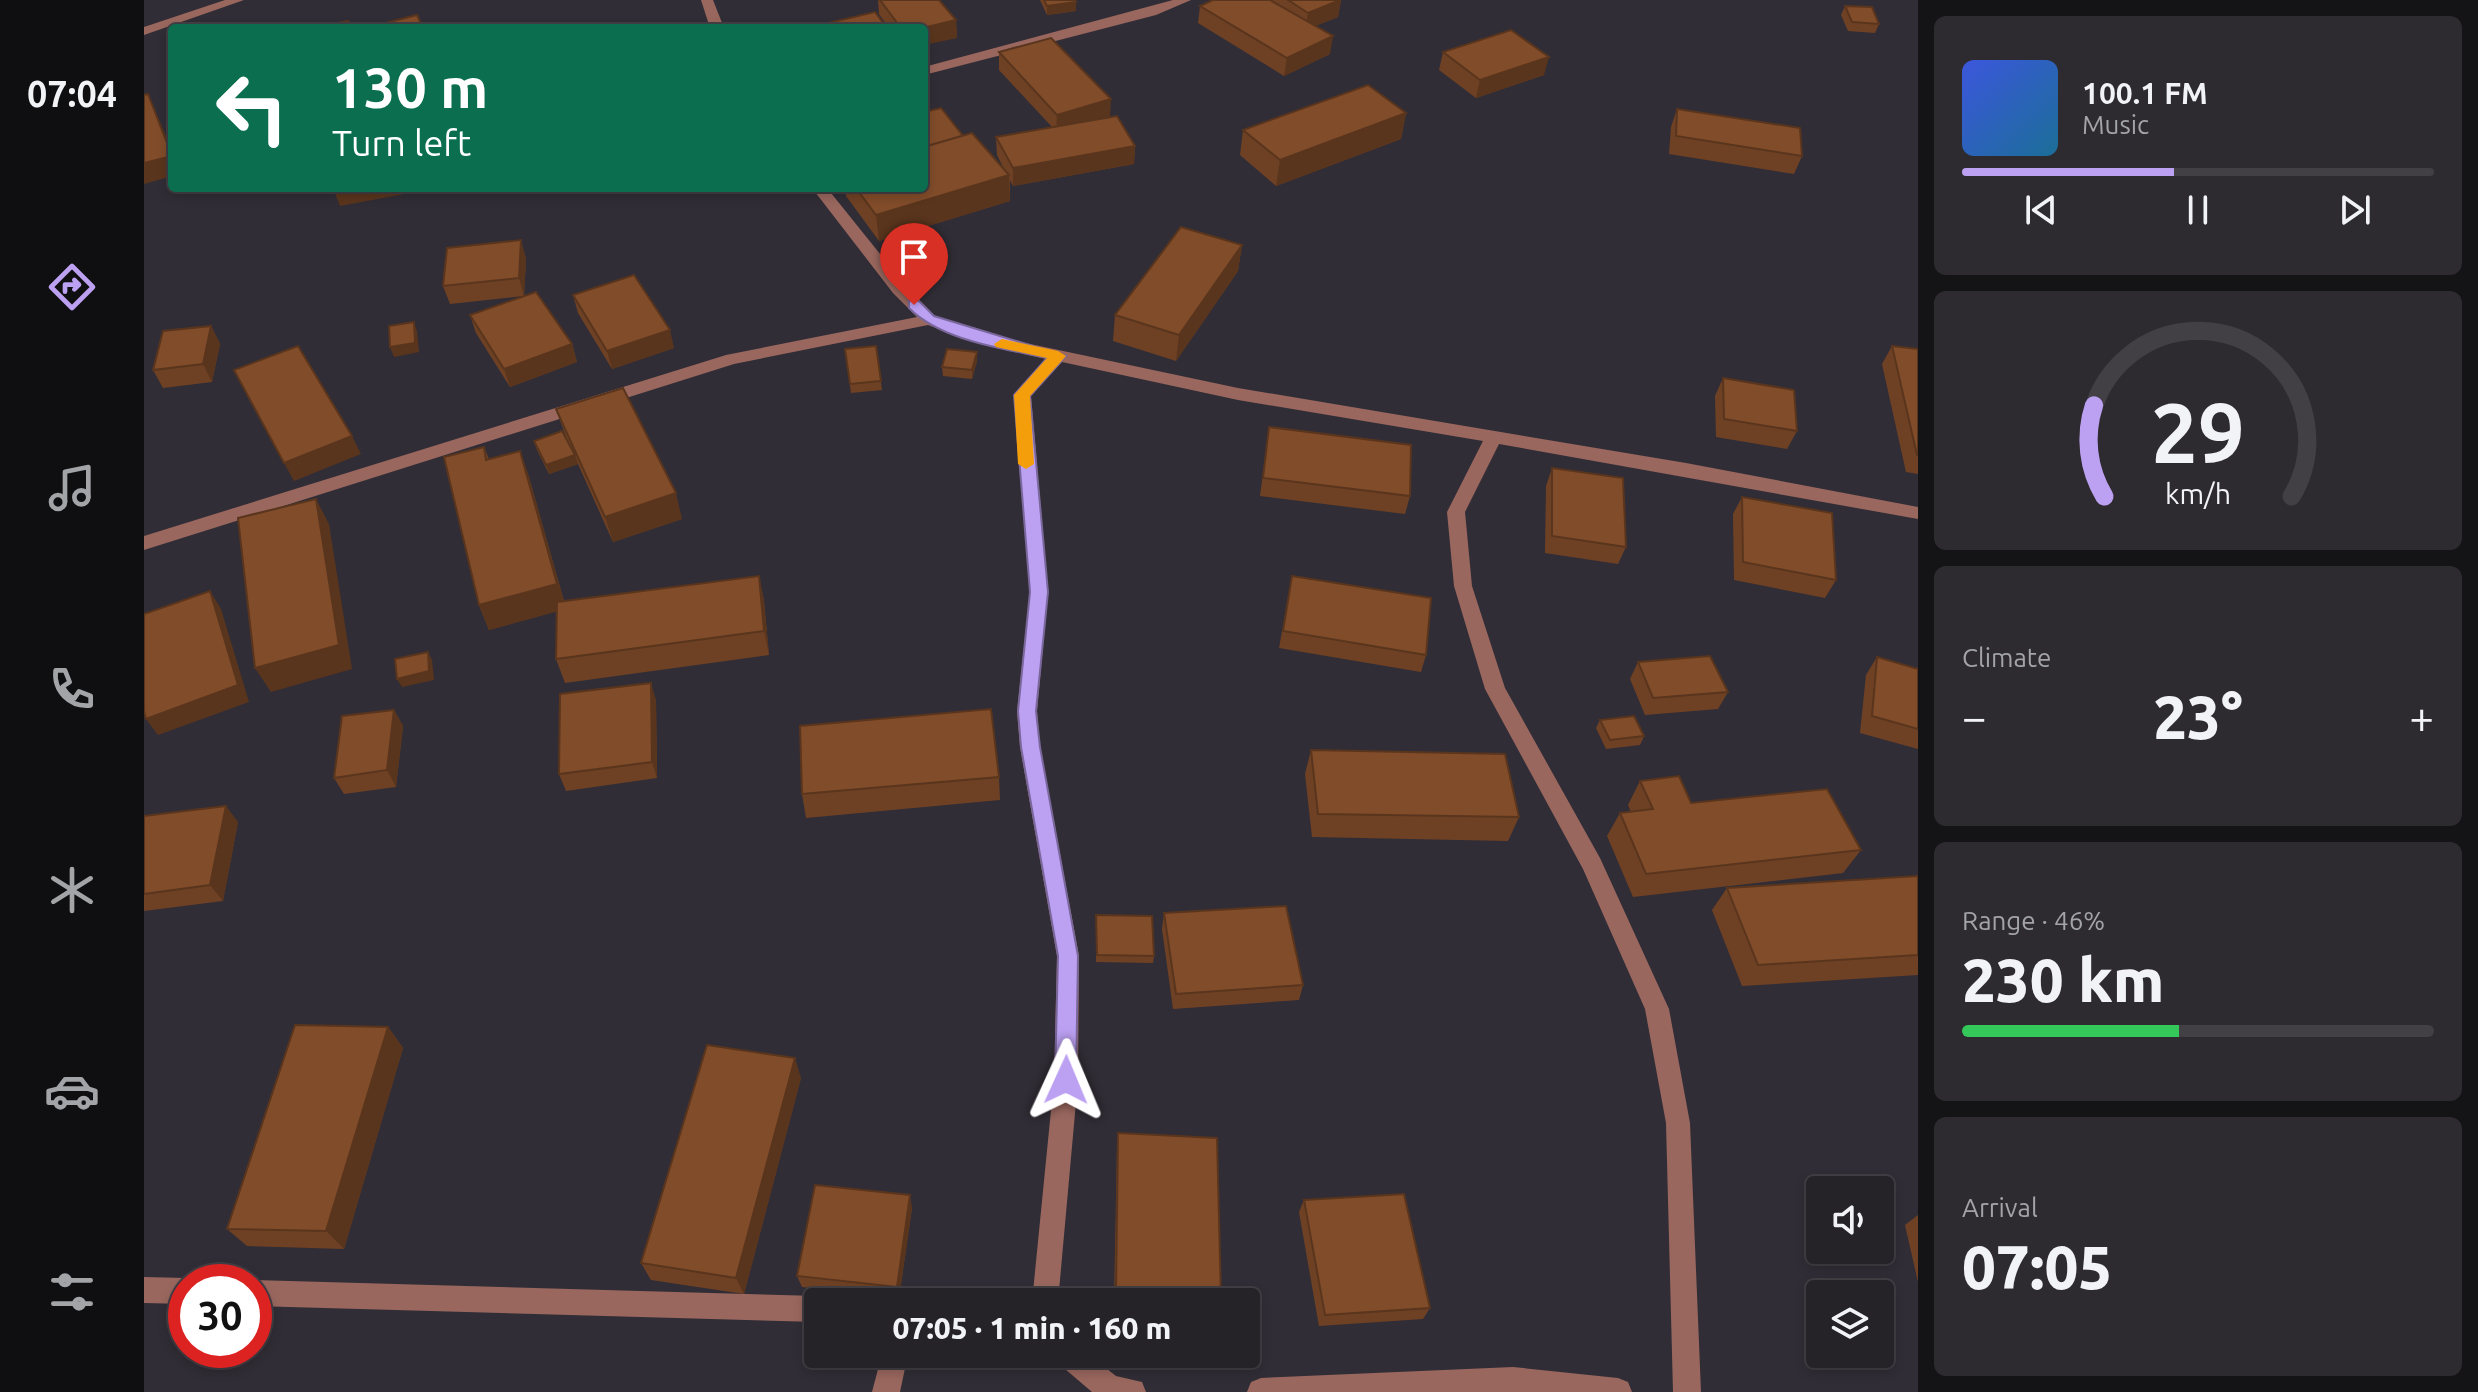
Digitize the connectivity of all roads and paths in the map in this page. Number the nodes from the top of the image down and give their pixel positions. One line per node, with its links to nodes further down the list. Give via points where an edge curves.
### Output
1 (238, 0): 5 (street)
2 (707, 0): 4 (street)
3 (1185, 0): 6 (street)
4 (716, 24)
5 (144, 31)
6 (928, 70)
7 (822, 192): 8 (street)
8 (929, 320): 9 (street); 12 (street, via 732,359)
9 (1058, 356): 10 (street, via 1238,394); 13 (street, via 1022,395 1039,592 1027,711 1068,956 1066,1080)
10 (1494, 437): 11 (street); 25 (street, via 1456,512 1463,586 1495,689 1592,865 1657,1009 1678,1123)
11 (1918, 513)
12 (144, 543)
13 (1046, 1288)
14 (144, 1290): 15 (street)
15 (168, 1291)
16 (272, 1294): 17 (street)
17 (804, 1309)
18 (892, 1368): 21 (street)
19 (1084, 1368): 22 (street, via 1110,1389)
20 (1561, 1388): 23 (street, via 1513,1380); 24 (street)
21 (886, 1392)
22 (1132, 1392)
23 (1261, 1392)
24 (1618, 1392)
25 (1687, 1392)

